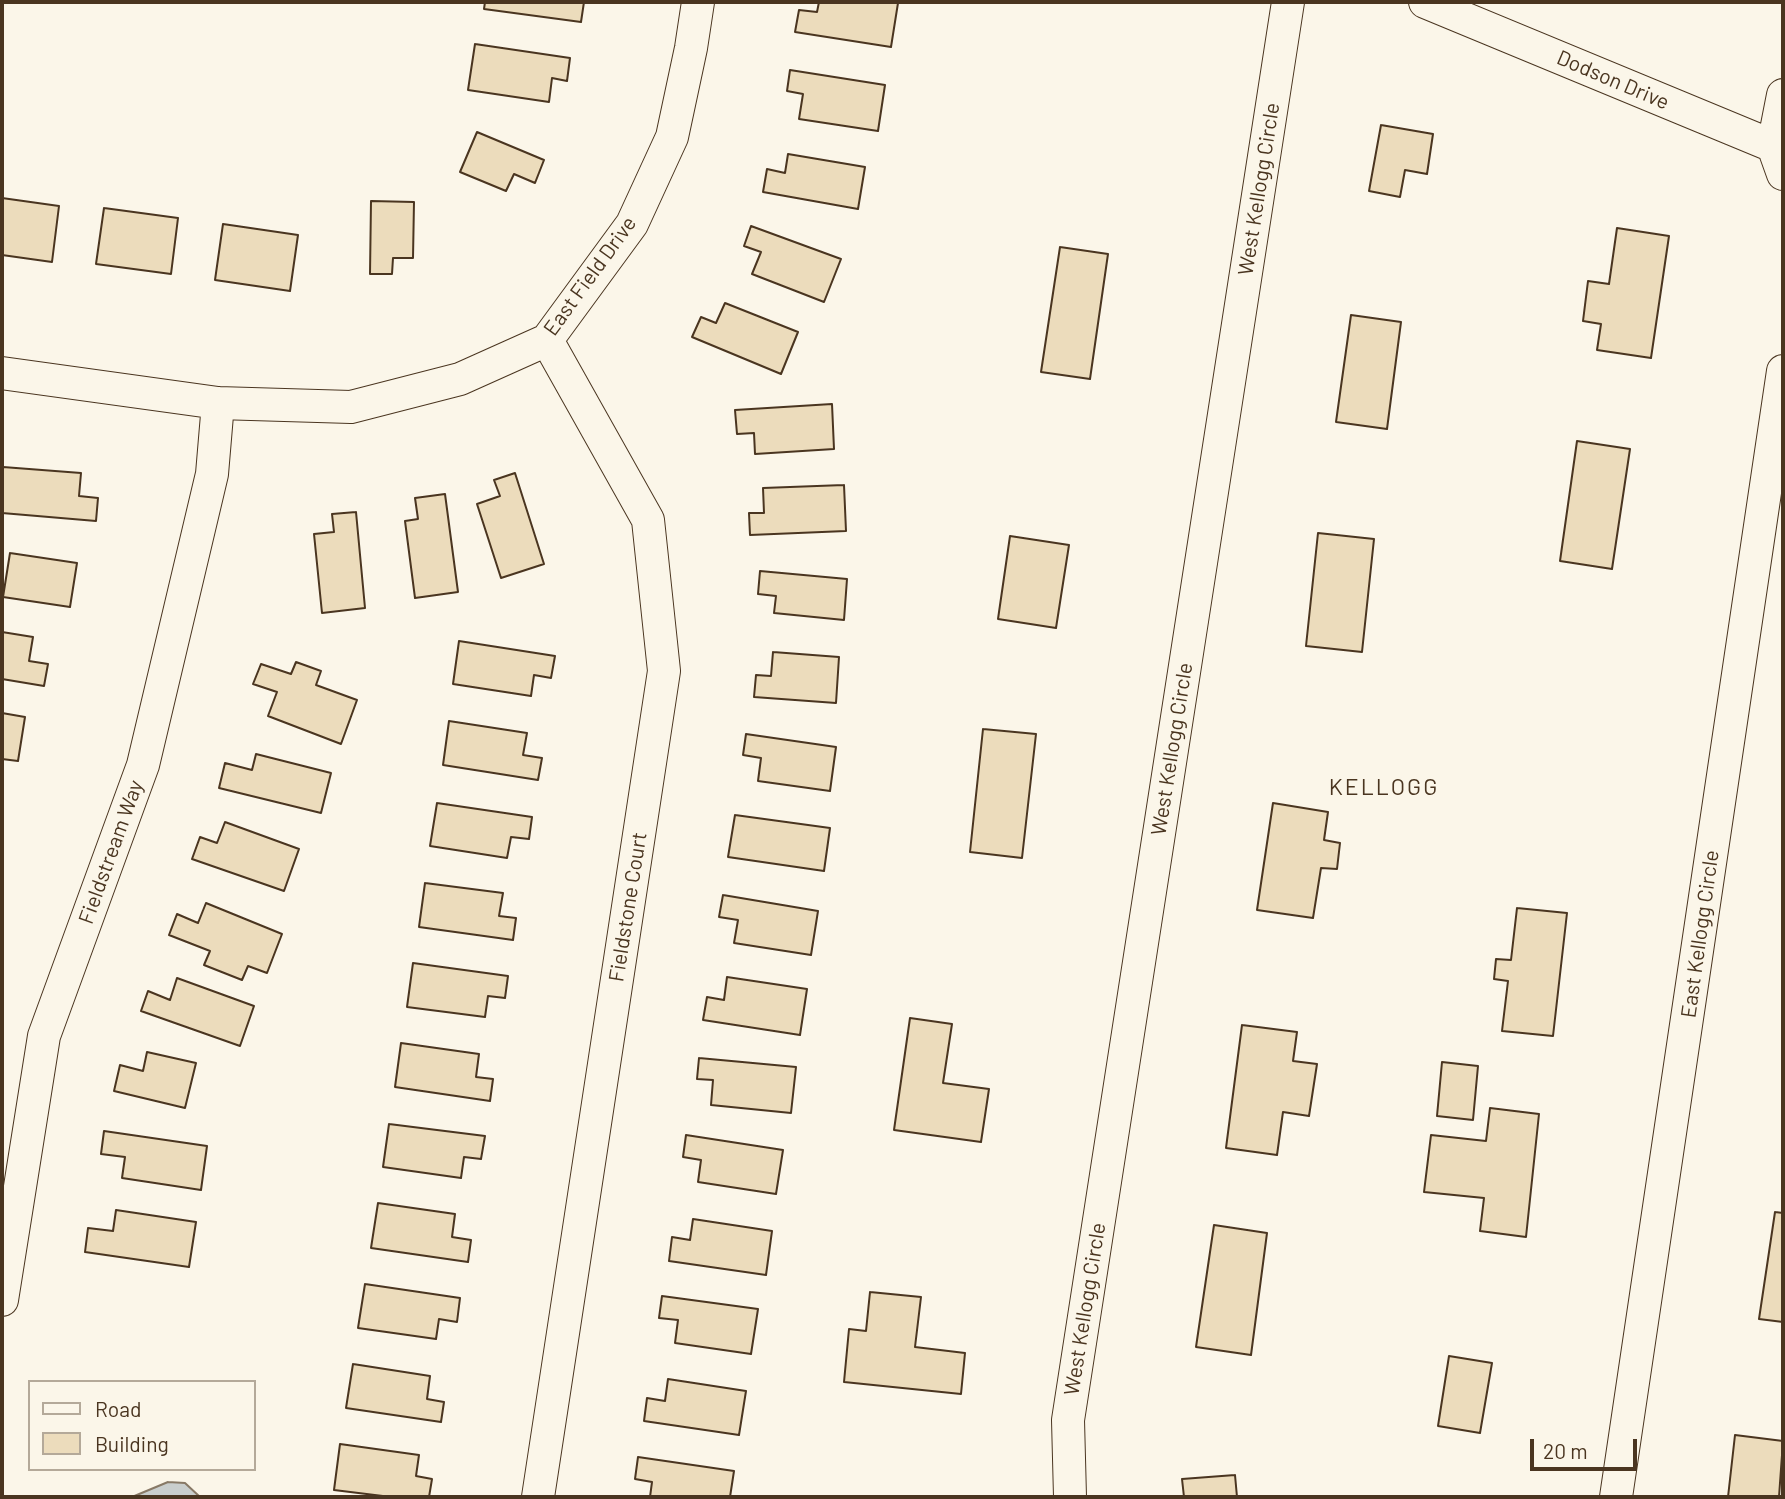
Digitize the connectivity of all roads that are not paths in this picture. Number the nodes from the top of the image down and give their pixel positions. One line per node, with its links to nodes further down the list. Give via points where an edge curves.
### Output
1 (698, 2): 6 (street, East Field Drive, via 672,137 632,224)
2 (1288, 2): 12 (street, West Kellogg Circle, via 1068,1419)
3 (1425, 2): 5 (street, Dodson Drive)
4 (1783, 95): 5 (street)
5 (1778, 160)
6 (547, 340): 9 (street, East Field Drive, via 460,379 351,407); 11 (street, Fieldstone Court, via 648,520 664,671)
7 (1783, 371): 13 (street, East Kellogg Circle)
8 (2, 373): 9 (street, East Field Drive)
9 (218, 403): 10 (street, Fieldstream Way, via 212,474 143,765 44,1036)
10 (2, 1300)
11 (538, 1497)
12 (1070, 1497)
13 (1616, 1497)

